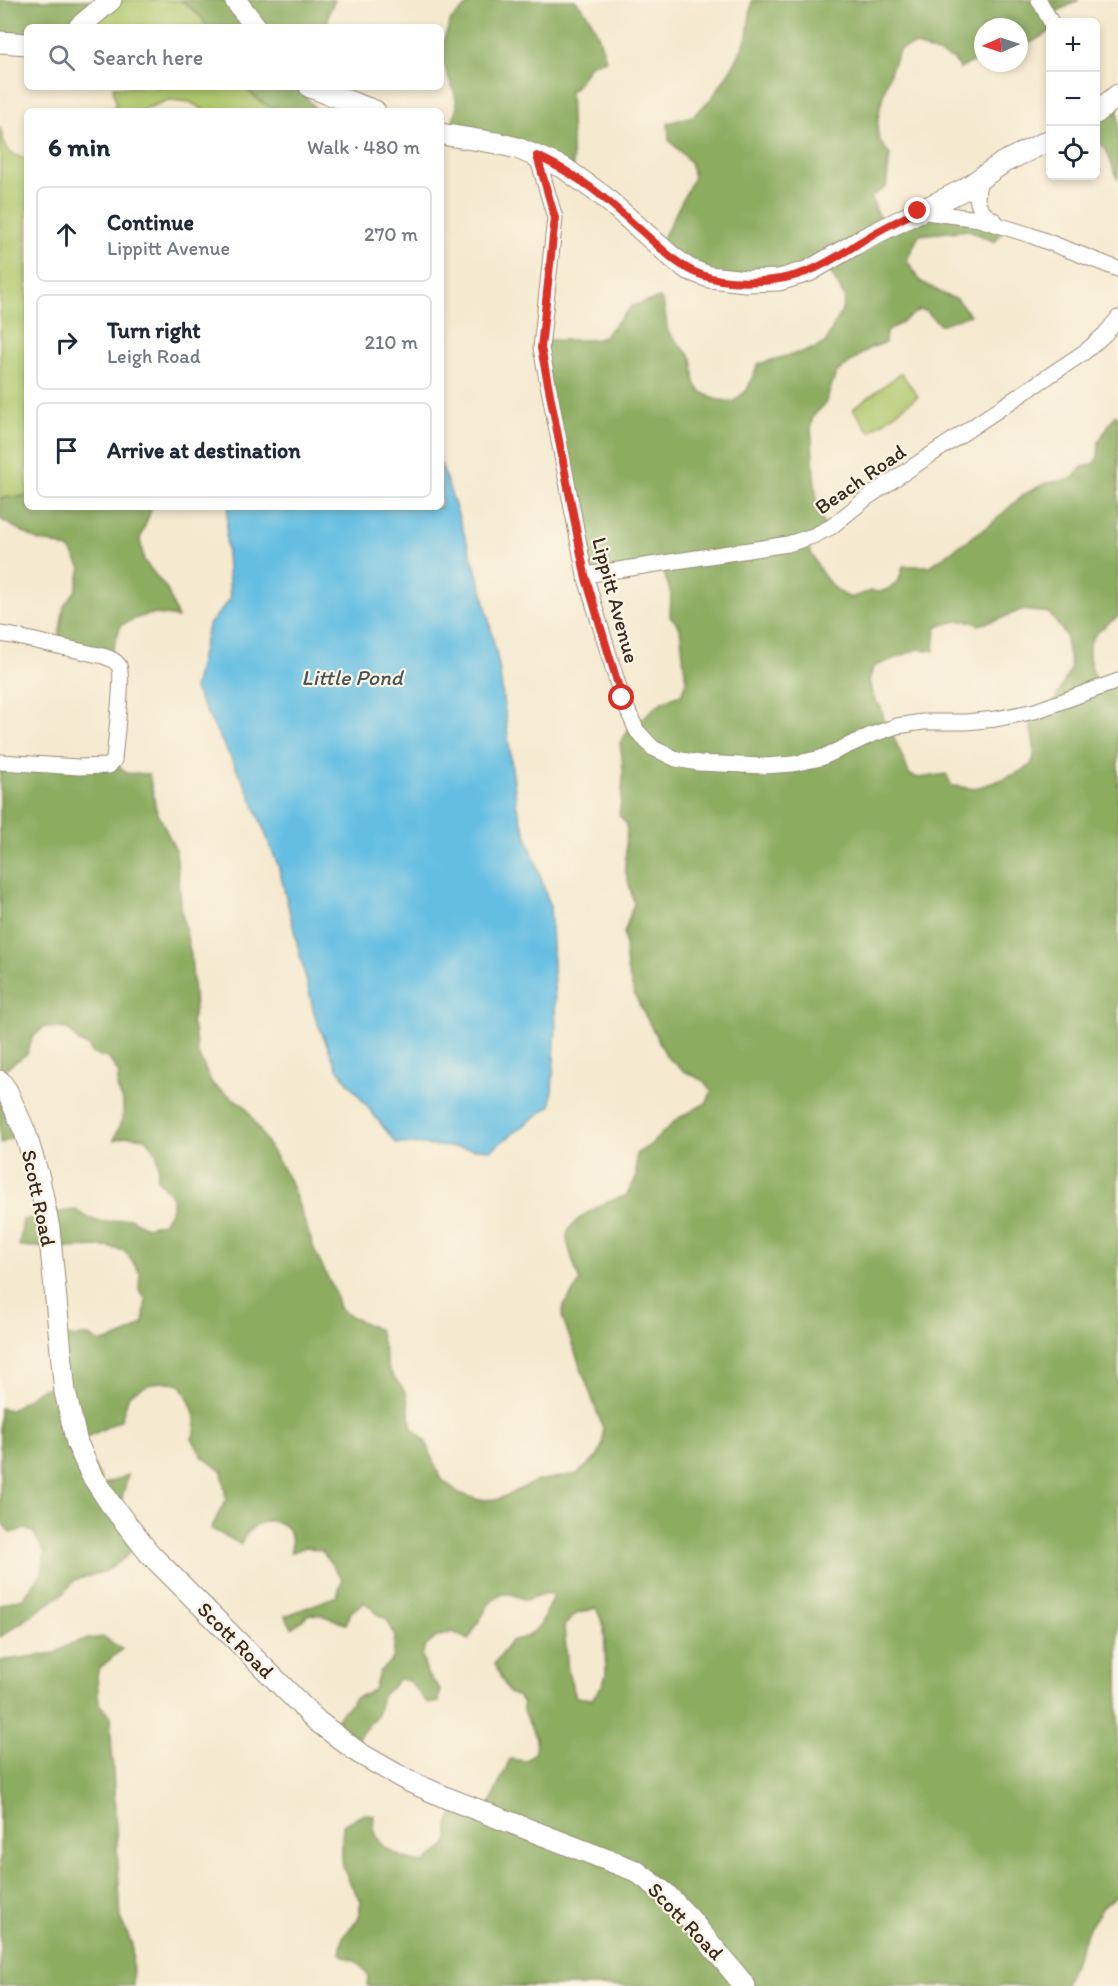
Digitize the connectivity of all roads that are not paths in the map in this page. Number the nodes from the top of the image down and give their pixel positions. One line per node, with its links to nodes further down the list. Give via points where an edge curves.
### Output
1 (111, 0): 5 (street)
2 (235, 0): 6 (street)
3 (1039, 0): 4 (street)
4 (1049, 18)
5 (83, 24)
6 (254, 24)
7 (0, 42): 8 (street)
8 (24, 44)
9 (318, 90): 12 (street)
10 (1118, 95): 11 (street)
11 (1100, 107)
12 (367, 108)
13 (444, 134): 15 (street, via 497,143)
14 (1046, 142): 16 (street)
15 (537, 156): 17 (street, via 585,182 672,258 709,277 727,280 779,280 810,271); 21 (street, Lippitt Avenue, via 555,218 541,348)
16 (981, 178): 17 (street); 18 (street, via 976,191 981,211)
17 (918, 211): 18 (street, via 979,219)
18 (1005, 227): 19 (street)
19 (1117, 267)
20 (1118, 318): 21 (street, Beach Road, via 1086,351 813,536 788,544)
21 (585, 575): 23 (street, Lippitt Avenue, via 622,698 637,731 653,748 676,759 728,766 793,764 821,758 897,726 1006,717 1035,711)
22 (0, 634): 24 (street, via 115,660 120,667 114,760 109,766)
23 (1118, 681)
24 (0, 762)
25 (0, 1081): 26 (street, Scott Road, via 25,1132 39,1178 49,1228 65,1392 77,1443 91,1474 148,1553 317,1720 350,1747 447,1798 636,1871 689,1918)
26 (745, 1986)

